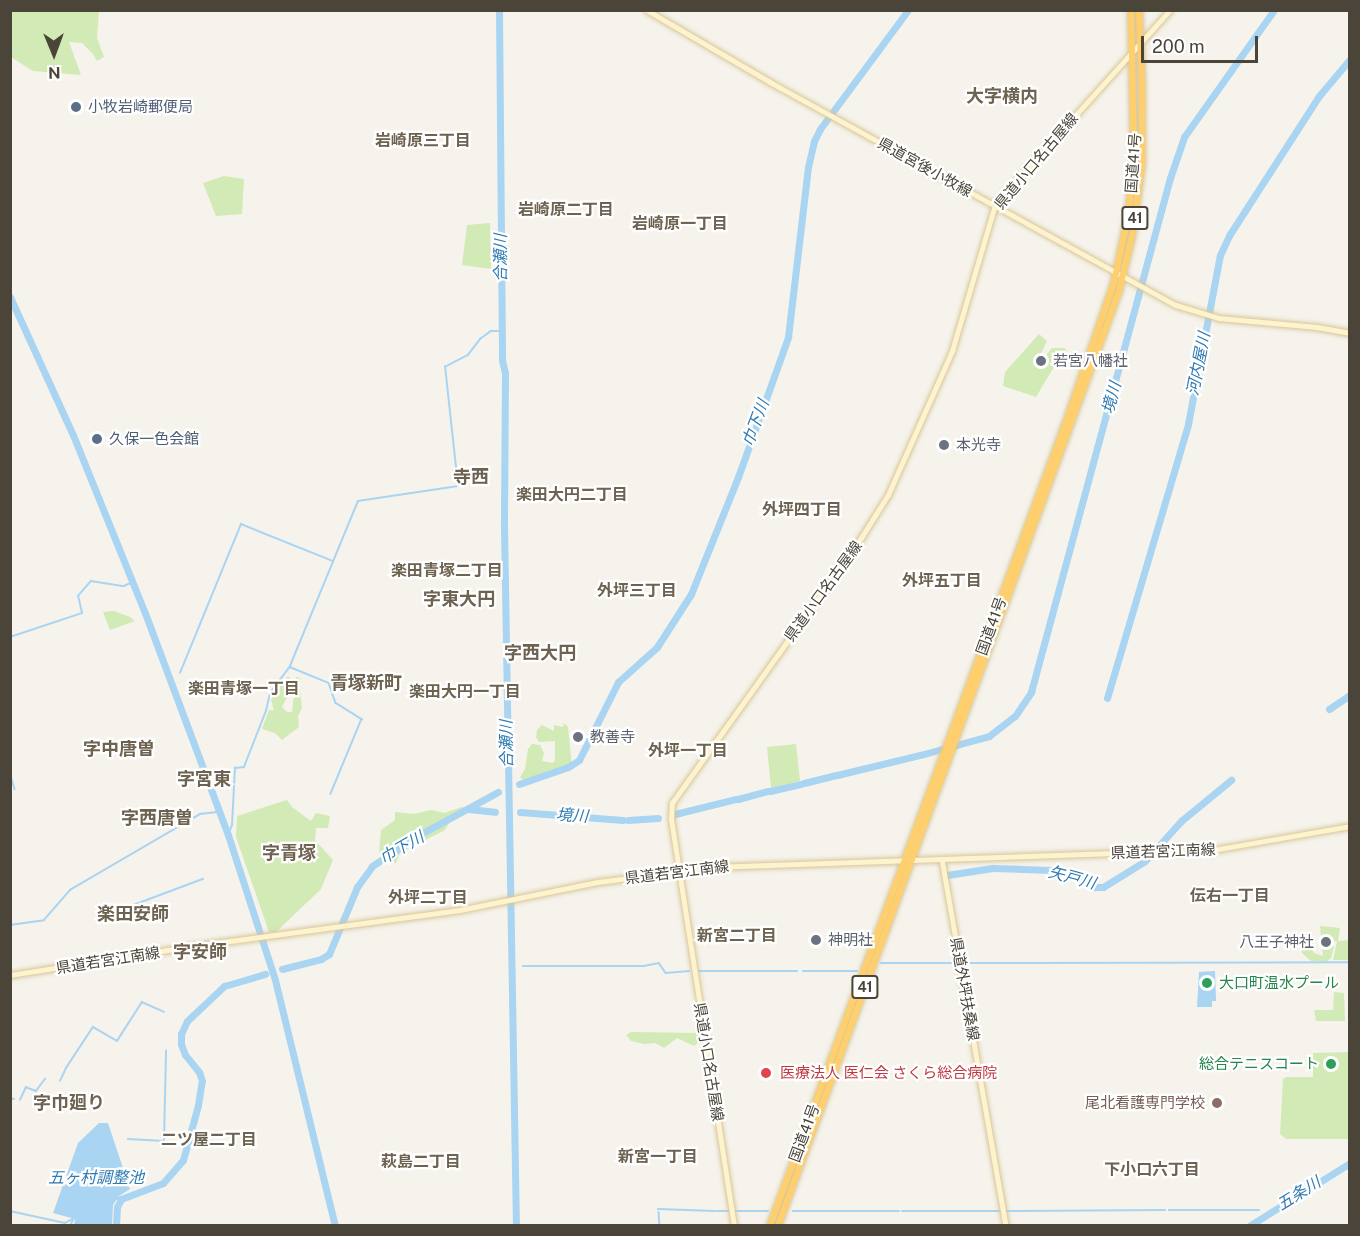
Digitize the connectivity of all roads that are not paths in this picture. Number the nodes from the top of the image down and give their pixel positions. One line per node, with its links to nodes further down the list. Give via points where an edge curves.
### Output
1 (648, 10): 7 (main road, 県道宮後小牧線)
2 (1131, 10): 6 (highway, 国道41号 / 41)
3 (1139, 10): 5 (highway, 国道41号 / 41)
4 (1170, 10): 5 (main road, 県道小口名古屋線)
5 (1141, 44): 6 (main road, 県道小口名古屋線); 9 (highway, 国道41号 / 41, via 1142,163)
6 (1133, 52): 7 (main road, 県道小口名古屋線); 8 (highway, 国道41号 / 41, via 1134,161)
7 (995, 205): 8 (main road, 県道宮後小牧線); 16 (main road, 県道小口名古屋線, via 952,351 888,495 677,795 670,815)
8 (1116, 273): 9 (main road, 県道宮後小牧線); 11 (highway, 国道41号 / 41, via 1087,365)
9 (1123, 276): 10 (main road, 県道宮後小牧線, via 1176,305 1210,316); 11 (highway, 国道41号 / 41, via 1105,334)
10 (1350, 333)
11 (949, 748): 13 (highway, 国道41号 / 41); 15 (highway, 国道41号 / 41)
12 (1350, 826): 14 (main road, 県道若宮江南線, via 1212,850)
13 (912, 859): 14 (main road, 県道若宮江南線); 15 (main road, 県道若宮江南線); 20 (highway, 国道41号 / 41)
14 (942, 859): 21 (main road, 県道外坪扶桑線)
15 (904, 860): 16 (main road, 県道若宮江南線, via 740,865); 19 (highway, 国道41号 / 41)
16 (679, 871): 17 (main road, 県道若宮江南線, via 598,882 503,902); 18 (main road, 県道小口名古屋線)
17 (10, 975)
18 (734, 1226)
19 (770, 1226)
20 (778, 1226)
21 (1006, 1226)

